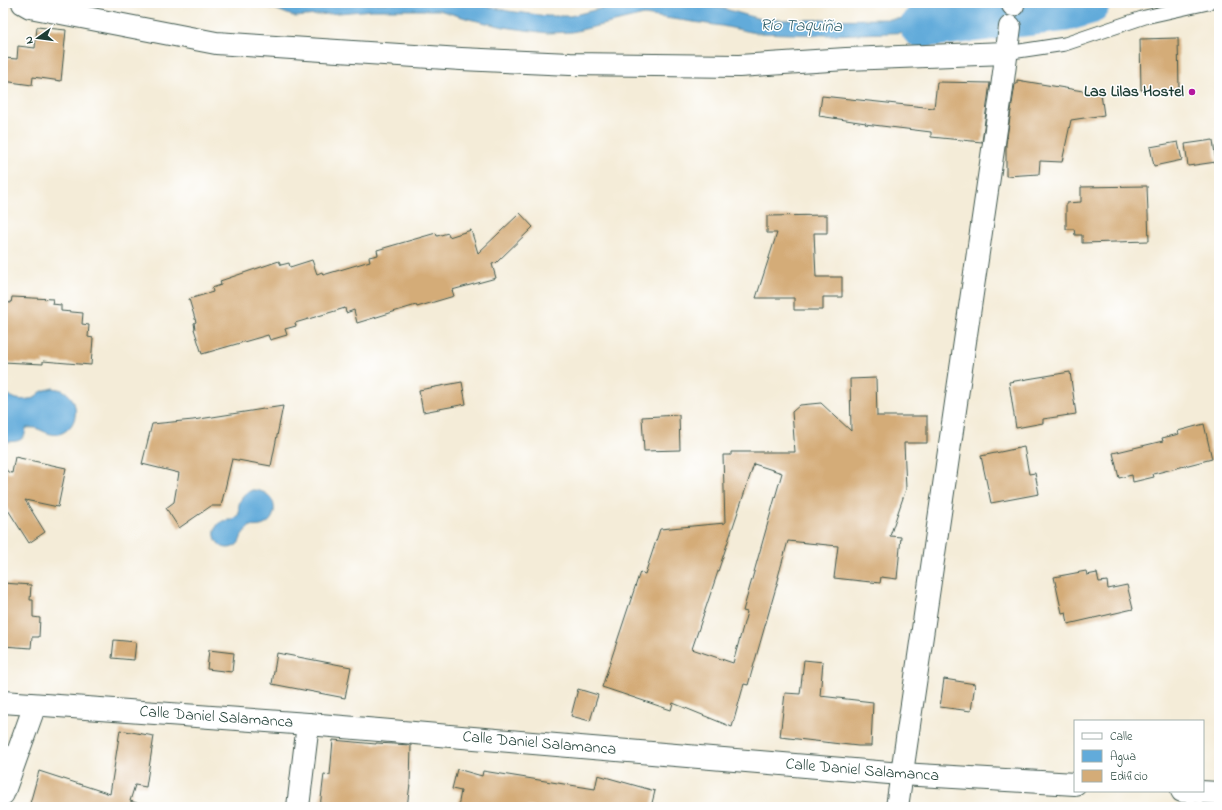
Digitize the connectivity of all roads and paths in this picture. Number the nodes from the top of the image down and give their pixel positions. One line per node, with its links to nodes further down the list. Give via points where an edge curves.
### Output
1 (23, 3): 4 (street, via 30,7 216,43 460,59 570,64 739,66)
2 (1208, 3): 4 (lane, via 1145,17 1065,44)
3 (1013, 4): 4 (street)
4 (1006, 53): 8 (street)
5 (3, 702): 6 (street, Calle Daniel Salamanca)
6 (35, 705): 7 (street, Calle Daniel Salamanca); 12 (street)
7 (308, 724): 8 (street, Calle Daniel Salamanca); 13 (street)
8 (902, 774): 9 (street, Calle Daniel Salamanca); 14 (street)
9 (1074, 784)
10 (1200, 792): 11 (street)
11 (1219, 793)
12 (3, 794)
13 (298, 807)
14 (897, 807)

